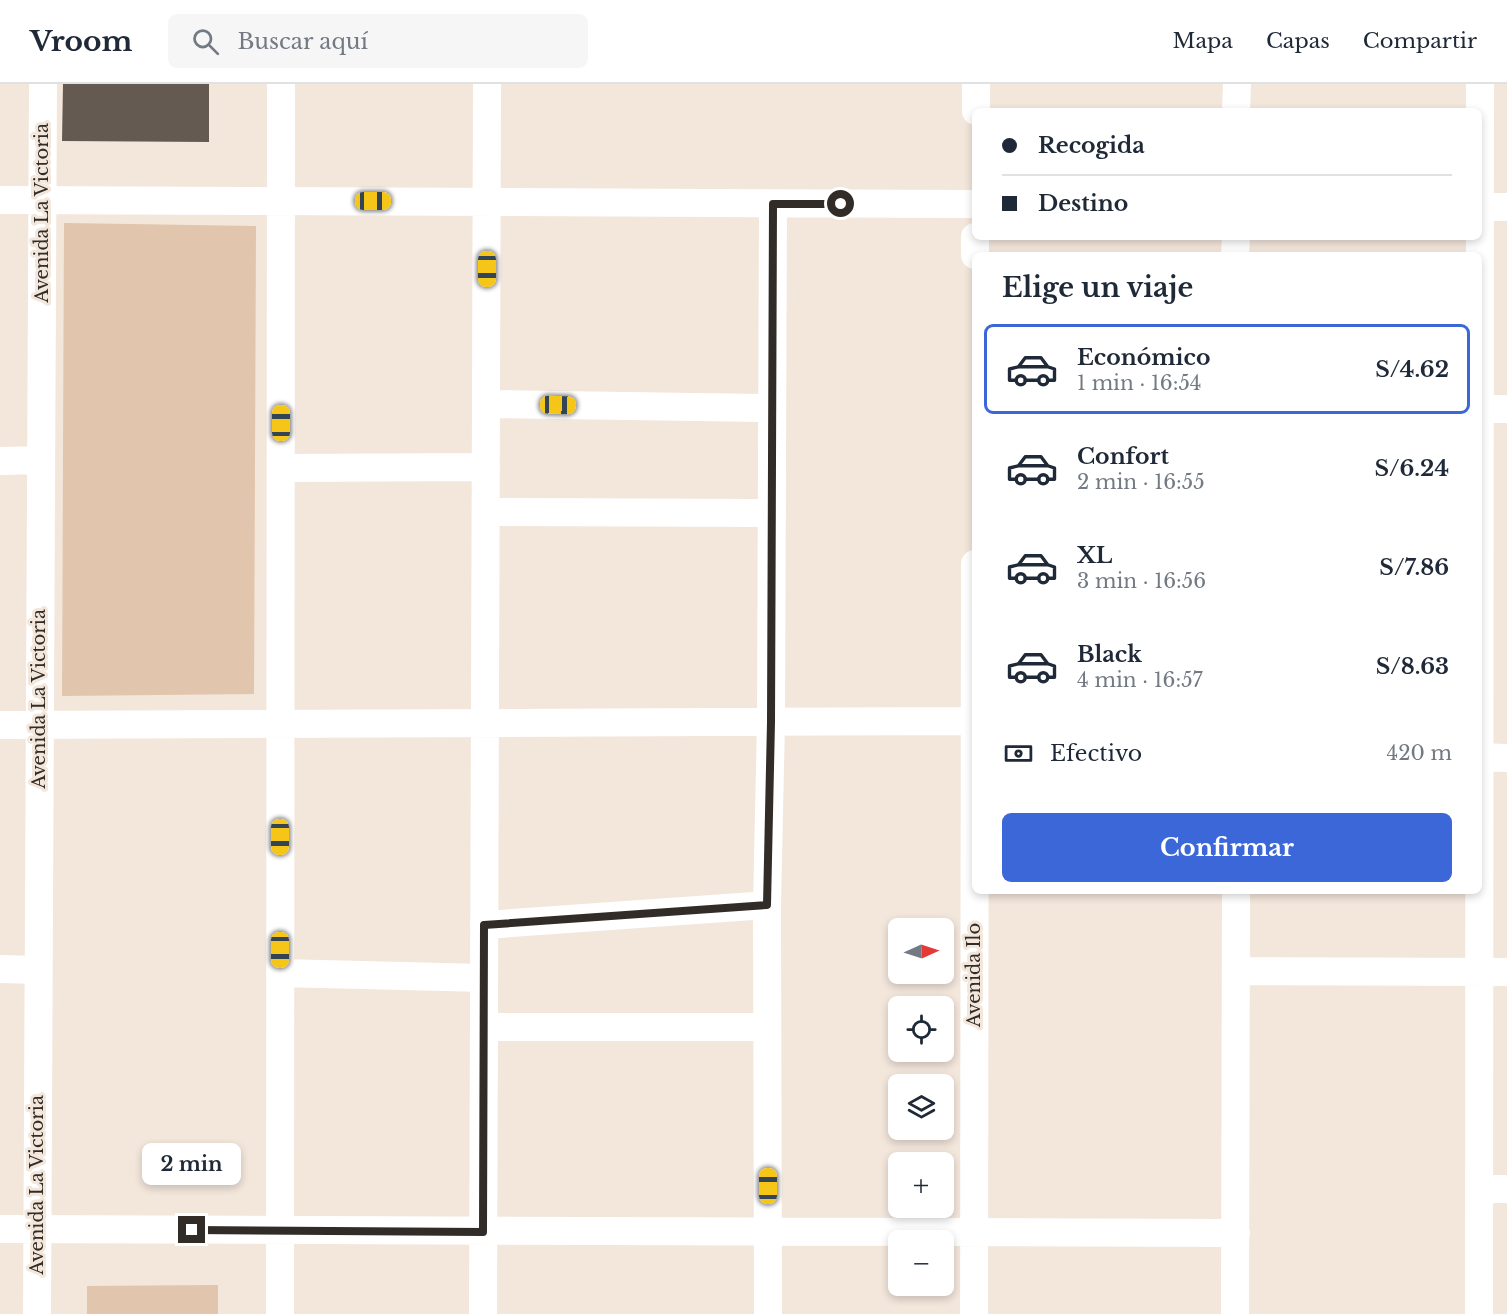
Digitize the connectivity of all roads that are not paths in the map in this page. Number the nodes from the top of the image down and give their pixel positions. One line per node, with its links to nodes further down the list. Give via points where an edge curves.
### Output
1 (43, 84): 11 (street, Avenida La Victoria)
2 (281, 84): 12 (street)
3 (487, 84): 13 (street)
4 (976, 84): 7 (street)
5 (1236, 84): 8 (street)
6 (1480, 84): 9 (street)
7 (976, 108)
8 (1236, 108)
9 (1480, 108)
10 (0, 200): 11 (street)
11 (42, 200): 12 (street); 22 (street, Avenida La Victoria)
12 (281, 201): 13 (street); 25 (street)
13 (487, 202): 14 (street); 18 (street)
14 (773, 204): 15 (street); 19 (street)
15 (972, 204)
16 (1482, 207): 17 (street)
17 (1507, 207)
18 (486, 404): 19 (street); 24 (street)
19 (772, 408): 27 (street)
20 (1482, 409): 21 (street)
21 (1507, 409)
22 (41, 460): 23 (street); 33 (street, Avenida La Victoria)
23 (0, 461)
24 (486, 467): 25 (street); 26 (street)
25 (281, 468): 31 (street)
26 (486, 512): 27 (street); 30 (street)
27 (772, 513): 29 (street)
28 (972, 721): 29 (street)
29 (771, 722): 30 (street); 39 (street)
30 (485, 723): 31 (street); 40 (street)
31 (281, 724): 33 (street); 45 (street)
32 (0, 725): 33 (street)
33 (39, 725): 42 (street, Avenida La Victoria)
34 (1482, 758): 35 (street)
35 (1507, 758)
36 (1482, 791): 44 (street)
37 (975, 894): 55 (street, Avenida Ilo)
38 (1236, 894): 43 (street)
39 (767, 905): 40 (street); 48 (street)
40 (484, 925): 46 (street)
41 (0, 969): 42 (street)
42 (38, 970): 51 (street, Avenida La Victoria)
43 (1236, 971): 44 (street); 56 (street)
44 (1493, 972): 49 (street)
45 (280, 973): 46 (street); 52 (street)
46 (484, 978): 47 (street)
47 (484, 1027): 48 (street); 53 (street)
48 (767, 1027): 54 (street)
49 (1493, 1189): 63 (street)
50 (0, 1229): 51 (street)
51 (37, 1229): 52 (street); 57 (street, Avenida La Victoria)
52 (280, 1231): 53 (street); 58 (street)
53 (483, 1232): 54 (street); 59 (street)
54 (768, 1232): 55 (street); 60 (street)
55 (974, 1232): 56 (street); 61 (street, Avenida Ilo)
56 (1236, 1233): 62 (street)
57 (37, 1314)
58 (280, 1314)
59 (483, 1314)
60 (768, 1314)
61 (974, 1314)
62 (1236, 1314)
63 (1479, 1314)

